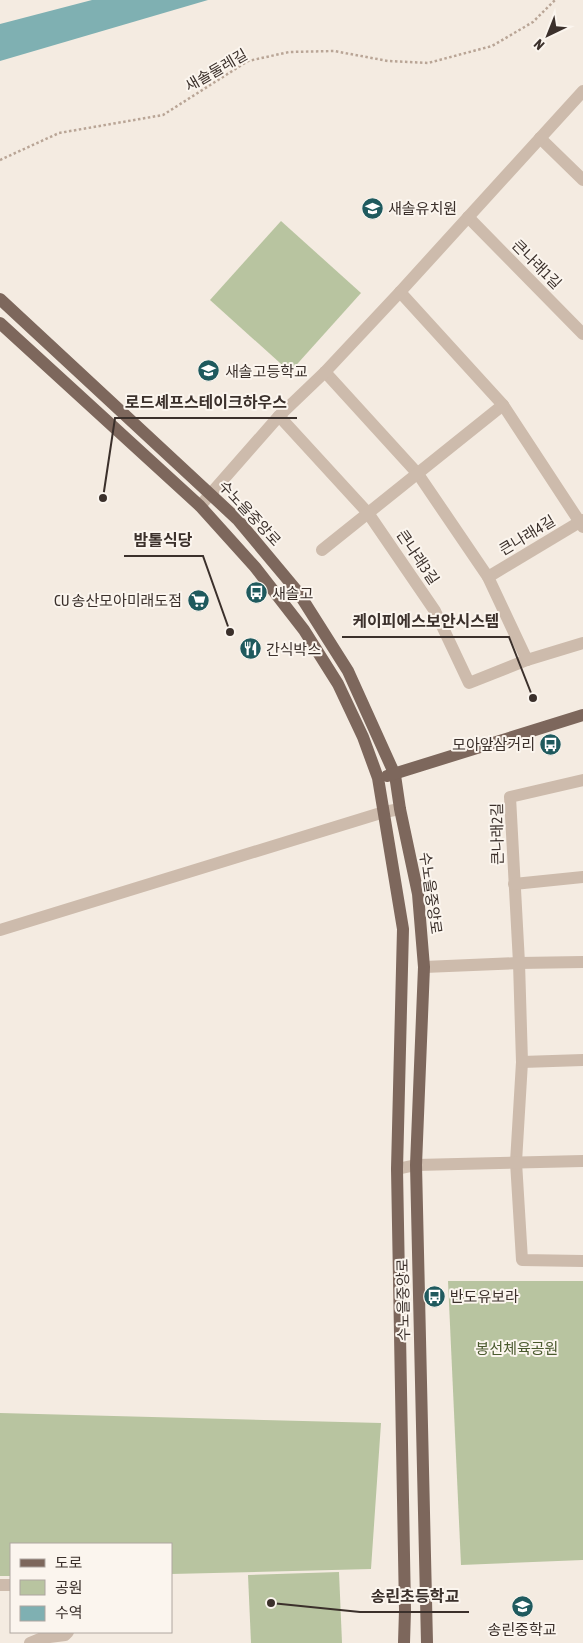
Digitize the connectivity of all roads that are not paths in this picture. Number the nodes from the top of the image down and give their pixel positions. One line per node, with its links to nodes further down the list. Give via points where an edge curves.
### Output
1 (583, 91): 2 (street)
2 (540, 138): 3 (street); 4 (street)
3 (583, 180)
4 (468, 217): 5 (street); 8 (street, 큰나래1길)
5 (400, 292): 9 (street); 10 (street)
6 (0, 299): 13 (main road, 수노을중앙로)
7 (0, 323): 14 (main road, 수노을중앙로)
8 (583, 334)
9 (325, 372): 11 (street); 12 (street)
10 (503, 405): 12 (street); 16 (street)
11 (279, 416): 13 (street); 15 (street, 큰나래3길)
12 (418, 474): 15 (street); 18 (street)
13 (210, 494): 14 (street); 22 (main road, 수노을중앙로, via 237,519 298,592 348,671)
14 (200, 506): 23 (main road, 수노을중앙로, via 255,567 304,630 338,684)
15 (368, 513): 17 (street); 20 (street, 큰나래3길, via 435,611 469,683)
16 (582, 523): 18 (street, 큰나래4길)
17 (322, 550)
18 (488, 577): 20 (street)
19 (583, 643): 20 (street, 큰나래3길)
20 (526, 660)
21 (583, 715): 22 (main road)
22 (395, 775): 23 (main road); 25 (main road, 수노을중앙로)
23 (378, 778): 26 (main road, 수노을중앙로)
24 (583, 780): 28 (street, 큰나래2길, via 510,797)
25 (400, 809): 26 (street); 32 (main road, 수노을중앙로, via 418,894)
26 (384, 812): 29 (street); 38 (main road, 수노을중앙로, via 403,928)
27 (583, 876): 28 (street, 큰나래2길)
28 (514, 884): 30 (street, 큰나래2길)
29 (0, 930)
30 (519, 962): 31 (street); 32 (street); 34 (street, 큰나래2길)
31 (583, 962)
32 (424, 967): 37 (main road, 수노을중앙로)
33 (583, 1060): 34 (street)
34 (522, 1062): 36 (street, 큰나래2길)
35 (583, 1161): 36 (street)
36 (516, 1162): 37 (street); 39 (street, 큰나래2길, via 522,1260)
37 (416, 1165): 38 (street); 43 (main road, 수노을중앙로)
38 (397, 1169): 42 (main road, 수노을중앙로)
39 (583, 1261)
40 (67, 1633): 41 (street)
41 (30, 1643)
42 (404, 1643)
43 (427, 1643)

